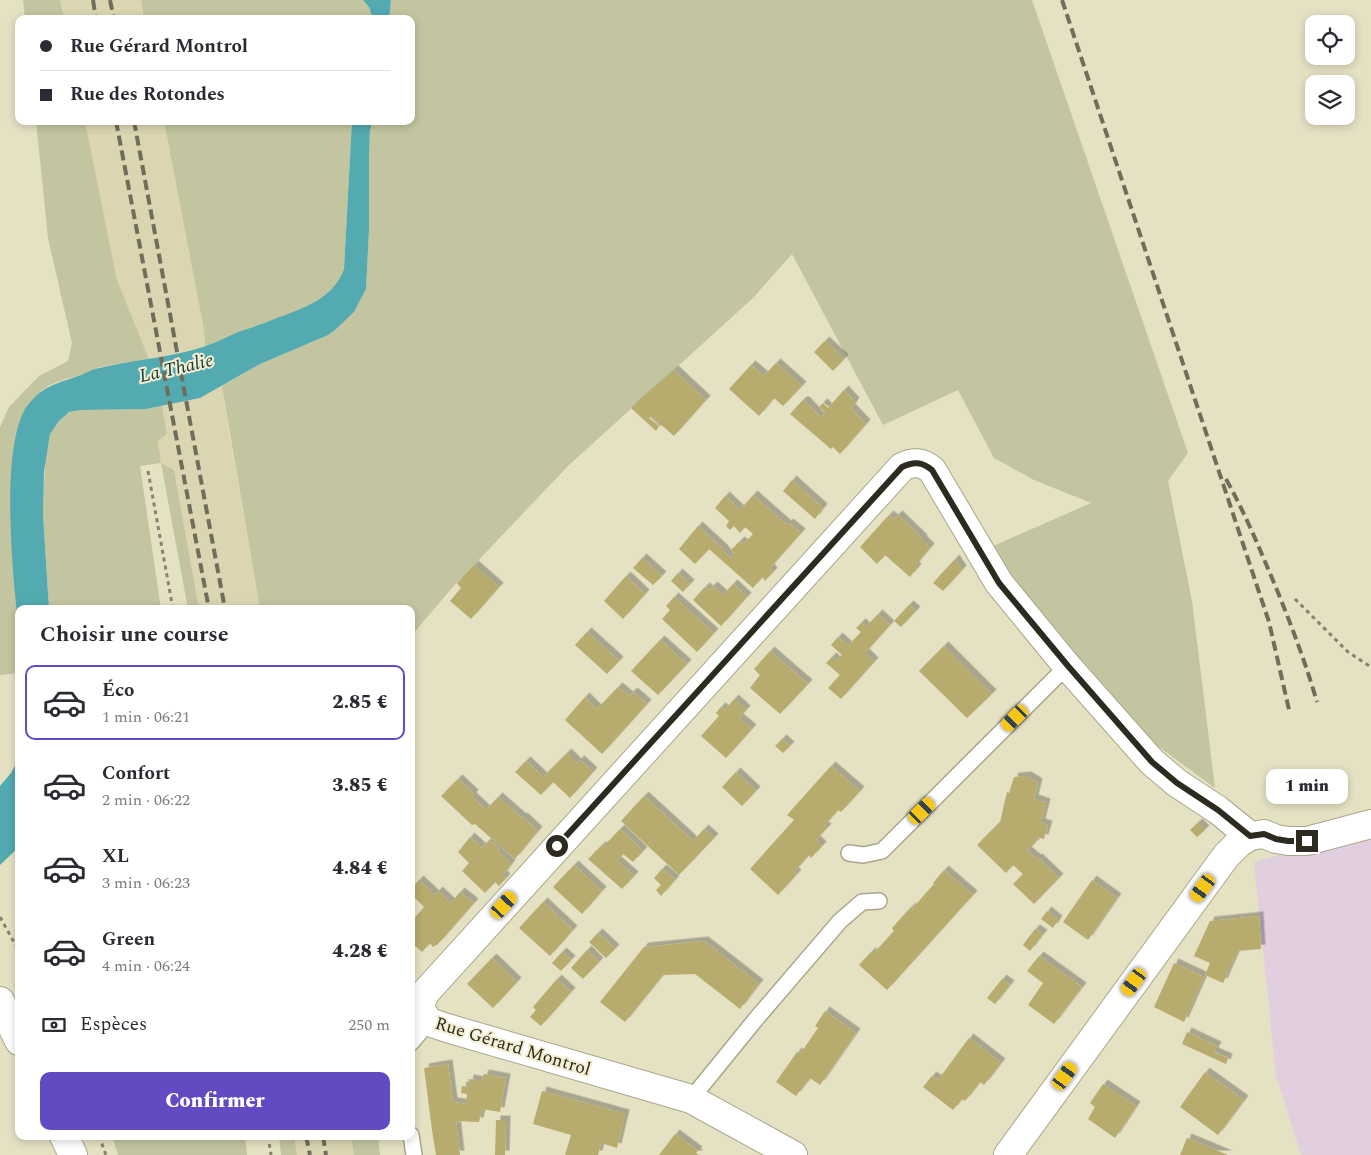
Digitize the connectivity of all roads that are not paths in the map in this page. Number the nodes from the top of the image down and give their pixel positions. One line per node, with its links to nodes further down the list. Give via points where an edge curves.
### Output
1 (1068, 666): 3 (street, Rue Gérard Montrol, via 1152,762); 4 (lane, via 882,851 863,855); 7 (street, Rue Gérard Montrol, via 999,583 932,470 918,463 902,467 425,992 419,1008)
2 (1371, 824): 3 (street, via 1307,841 1288,841 1264,834)
3 (1250, 836): 14 (street, via 1226,856)
4 (849, 853)
5 (879, 901): 10 (lane, via 862,902 840,921)
6 (0, 1001): 8 (street)
7 (429, 1022): 9 (lane); 10 (street, Rue Gérard Montrol)
8 (15, 1033)
9 (415, 1038)
10 (692, 1099): 13 (street, Rue Gérard Montrol)
11 (412, 1140): 12 (lane)
12 (414, 1155)
13 (793, 1155)
14 (1008, 1155)

